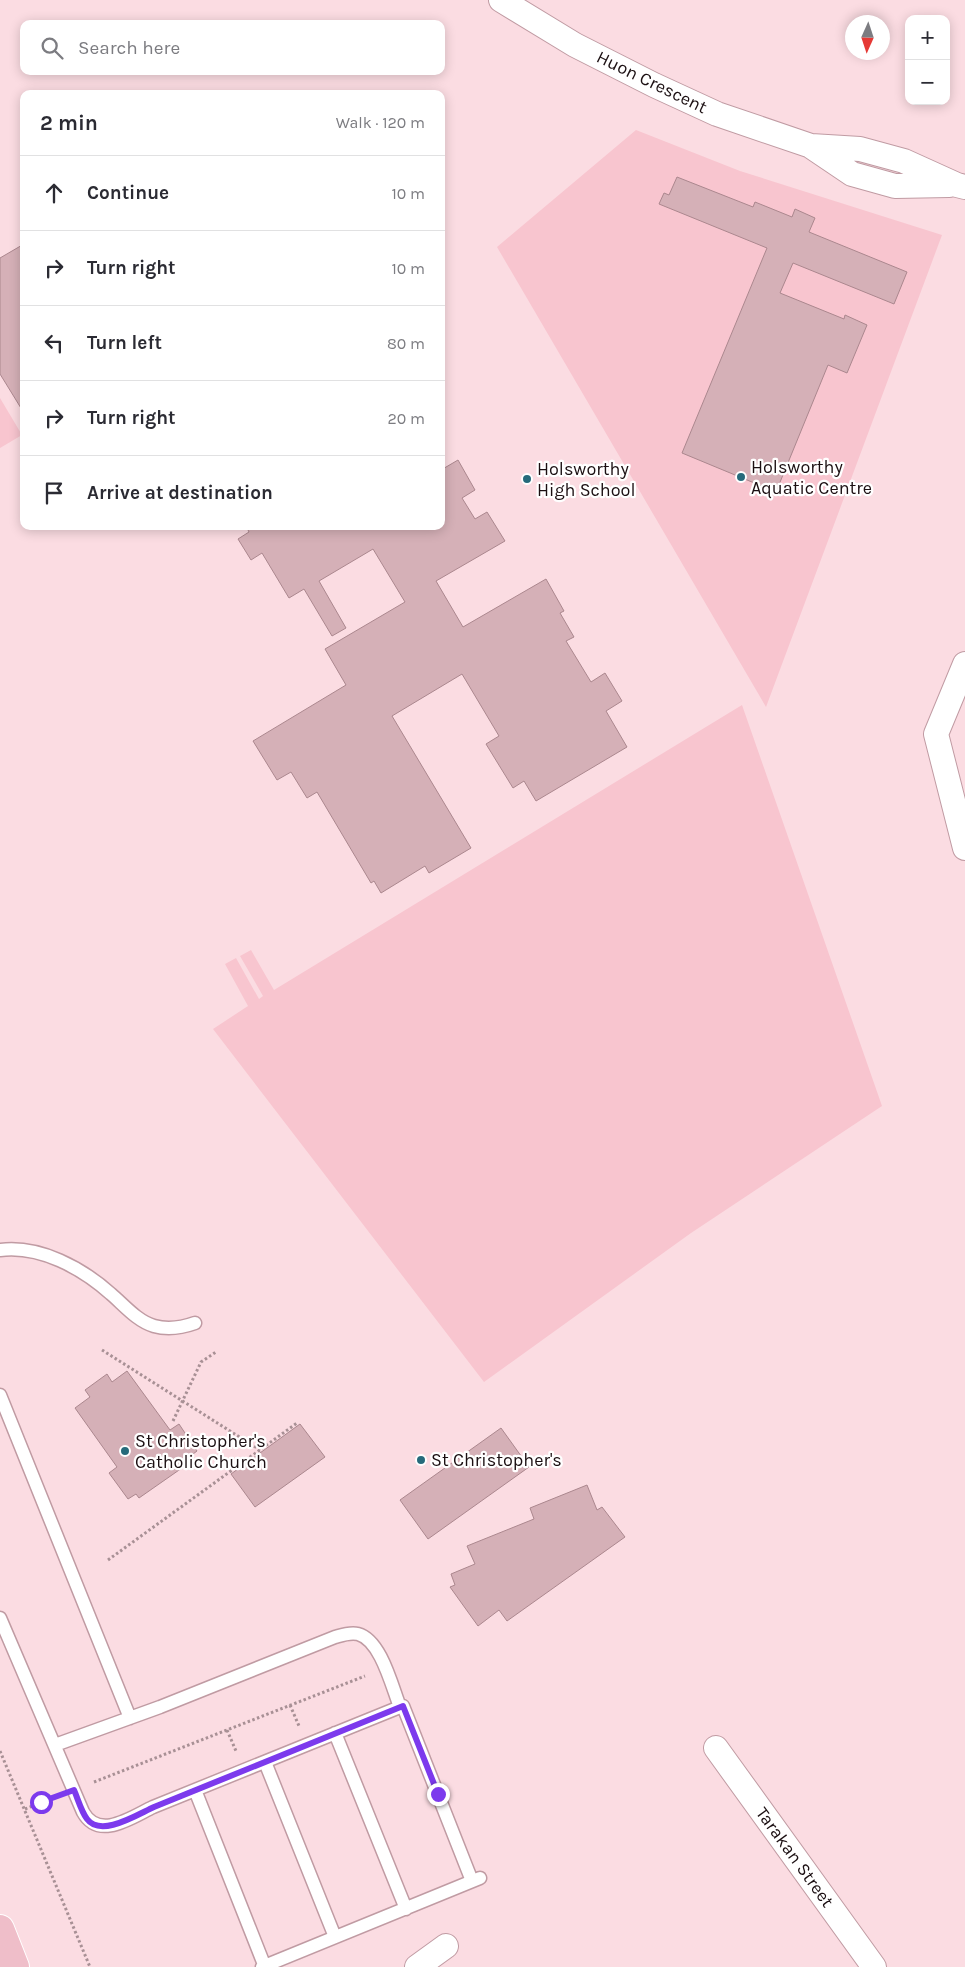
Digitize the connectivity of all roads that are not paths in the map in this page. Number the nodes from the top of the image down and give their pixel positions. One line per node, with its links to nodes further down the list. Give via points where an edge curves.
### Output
1 (501, 0): 2 (street, Huon Crescent, via 575,45 740,123 811,146 860,149 904,161)
2 (961, 186)
3 (965, 664): 4 (street, via 936,734)
4 (965, 848)
5 (0, 1250): 6 (lane, via 40,1253 62,1262 97,1282 137,1317 153,1326 170,1328)
6 (195, 1323)
7 (0, 1395): 10 (lane)
8 (0, 1618): 12 (lane)
9 (400, 1707): 10 (lane, via 377,1649 366,1637 345,1634); 11 (lane); 16 (lane, via 403,1706 476,1880)
10 (130, 1718): 12 (lane)
11 (335, 1734): 14 (lane); 16 (lane)
12 (55, 1745): 15 (lane, via 92,1824 107,1826)
13 (716, 1748): 23 (street, Tarakan Street)
14 (265, 1762): 15 (lane); 18 (lane)
15 (194, 1790): 21 (lane)
16 (406, 1908): 18 (lane)
17 (0, 1930): 20 (main road)
18 (335, 1937): 21 (lane)
19 (446, 1946): 22 (street)
20 (15, 1967)
21 (264, 1967)
22 (417, 1967)
23 (874, 1967)

